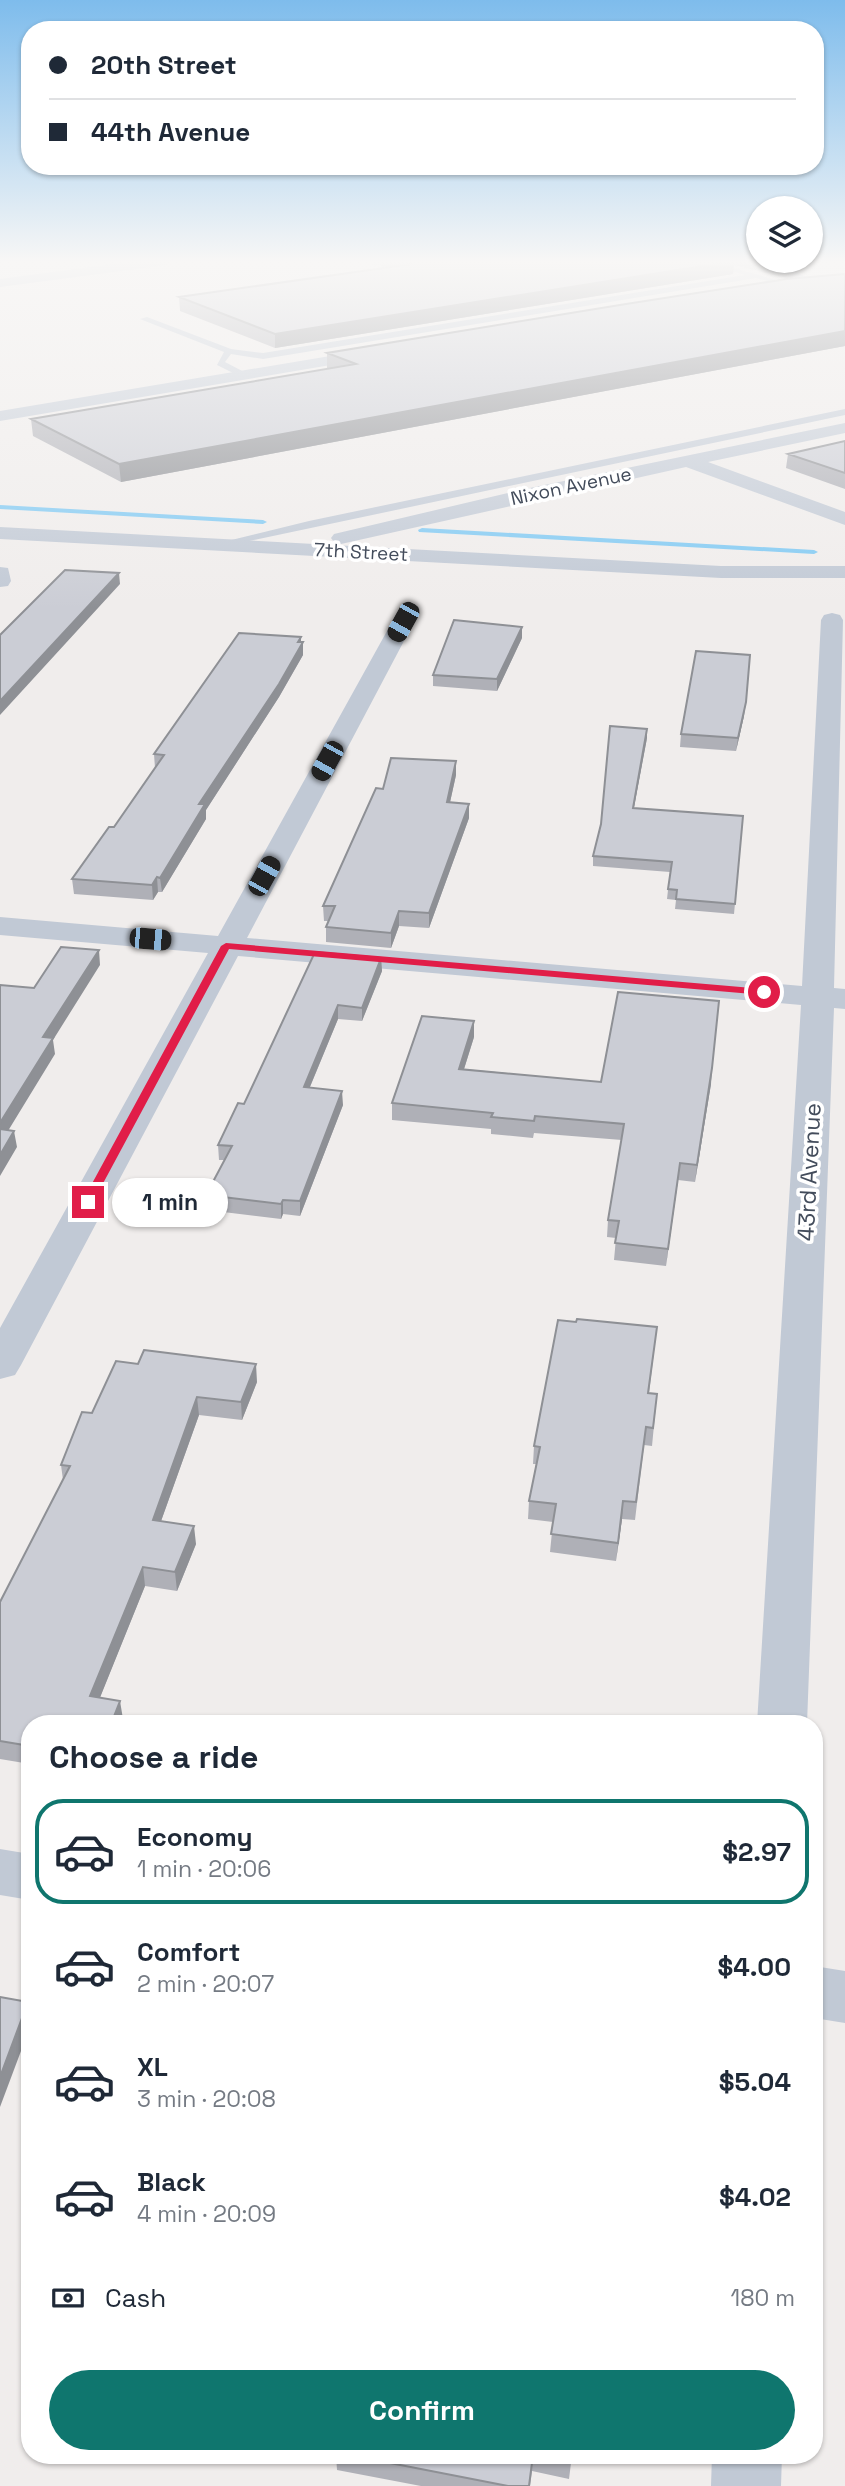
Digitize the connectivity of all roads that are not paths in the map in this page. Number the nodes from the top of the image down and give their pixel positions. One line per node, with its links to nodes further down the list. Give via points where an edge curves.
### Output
1 (225, 377): 3 (street)
2 (845, 412): 8 (lane)
3 (0, 415)
4 (845, 428): 5 (street, Nixon Avenue)
5 (687, 461): 6 (street); 9 (street, Nixon Avenue)
6 (845, 519)
7 (0, 533): 8 (street, 7th Street)
8 (221, 544): 9 (street, 7th Street)
9 (298, 548): 10 (street, 7th Street, via 721,572)
10 (845, 572)
11 (0, 573): 12 (street)
12 (0, 580)
13 (832, 620): 17 (street, 43rd Avenue)
14 (403, 622): 16 (street)
15 (0, 926): 16 (street)
16 (226, 946): 17 (street); 18 (street)
17 (832, 998): 19 (street, 43rd Avenue)
18 (0, 1365)
19 (783, 1715)
20 (0, 1872): 21 (street)
21 (21, 1876)
22 (823, 1993): 23 (street)
23 (845, 1997)
24 (747, 2464): 25 (street)
25 (746, 2486)

